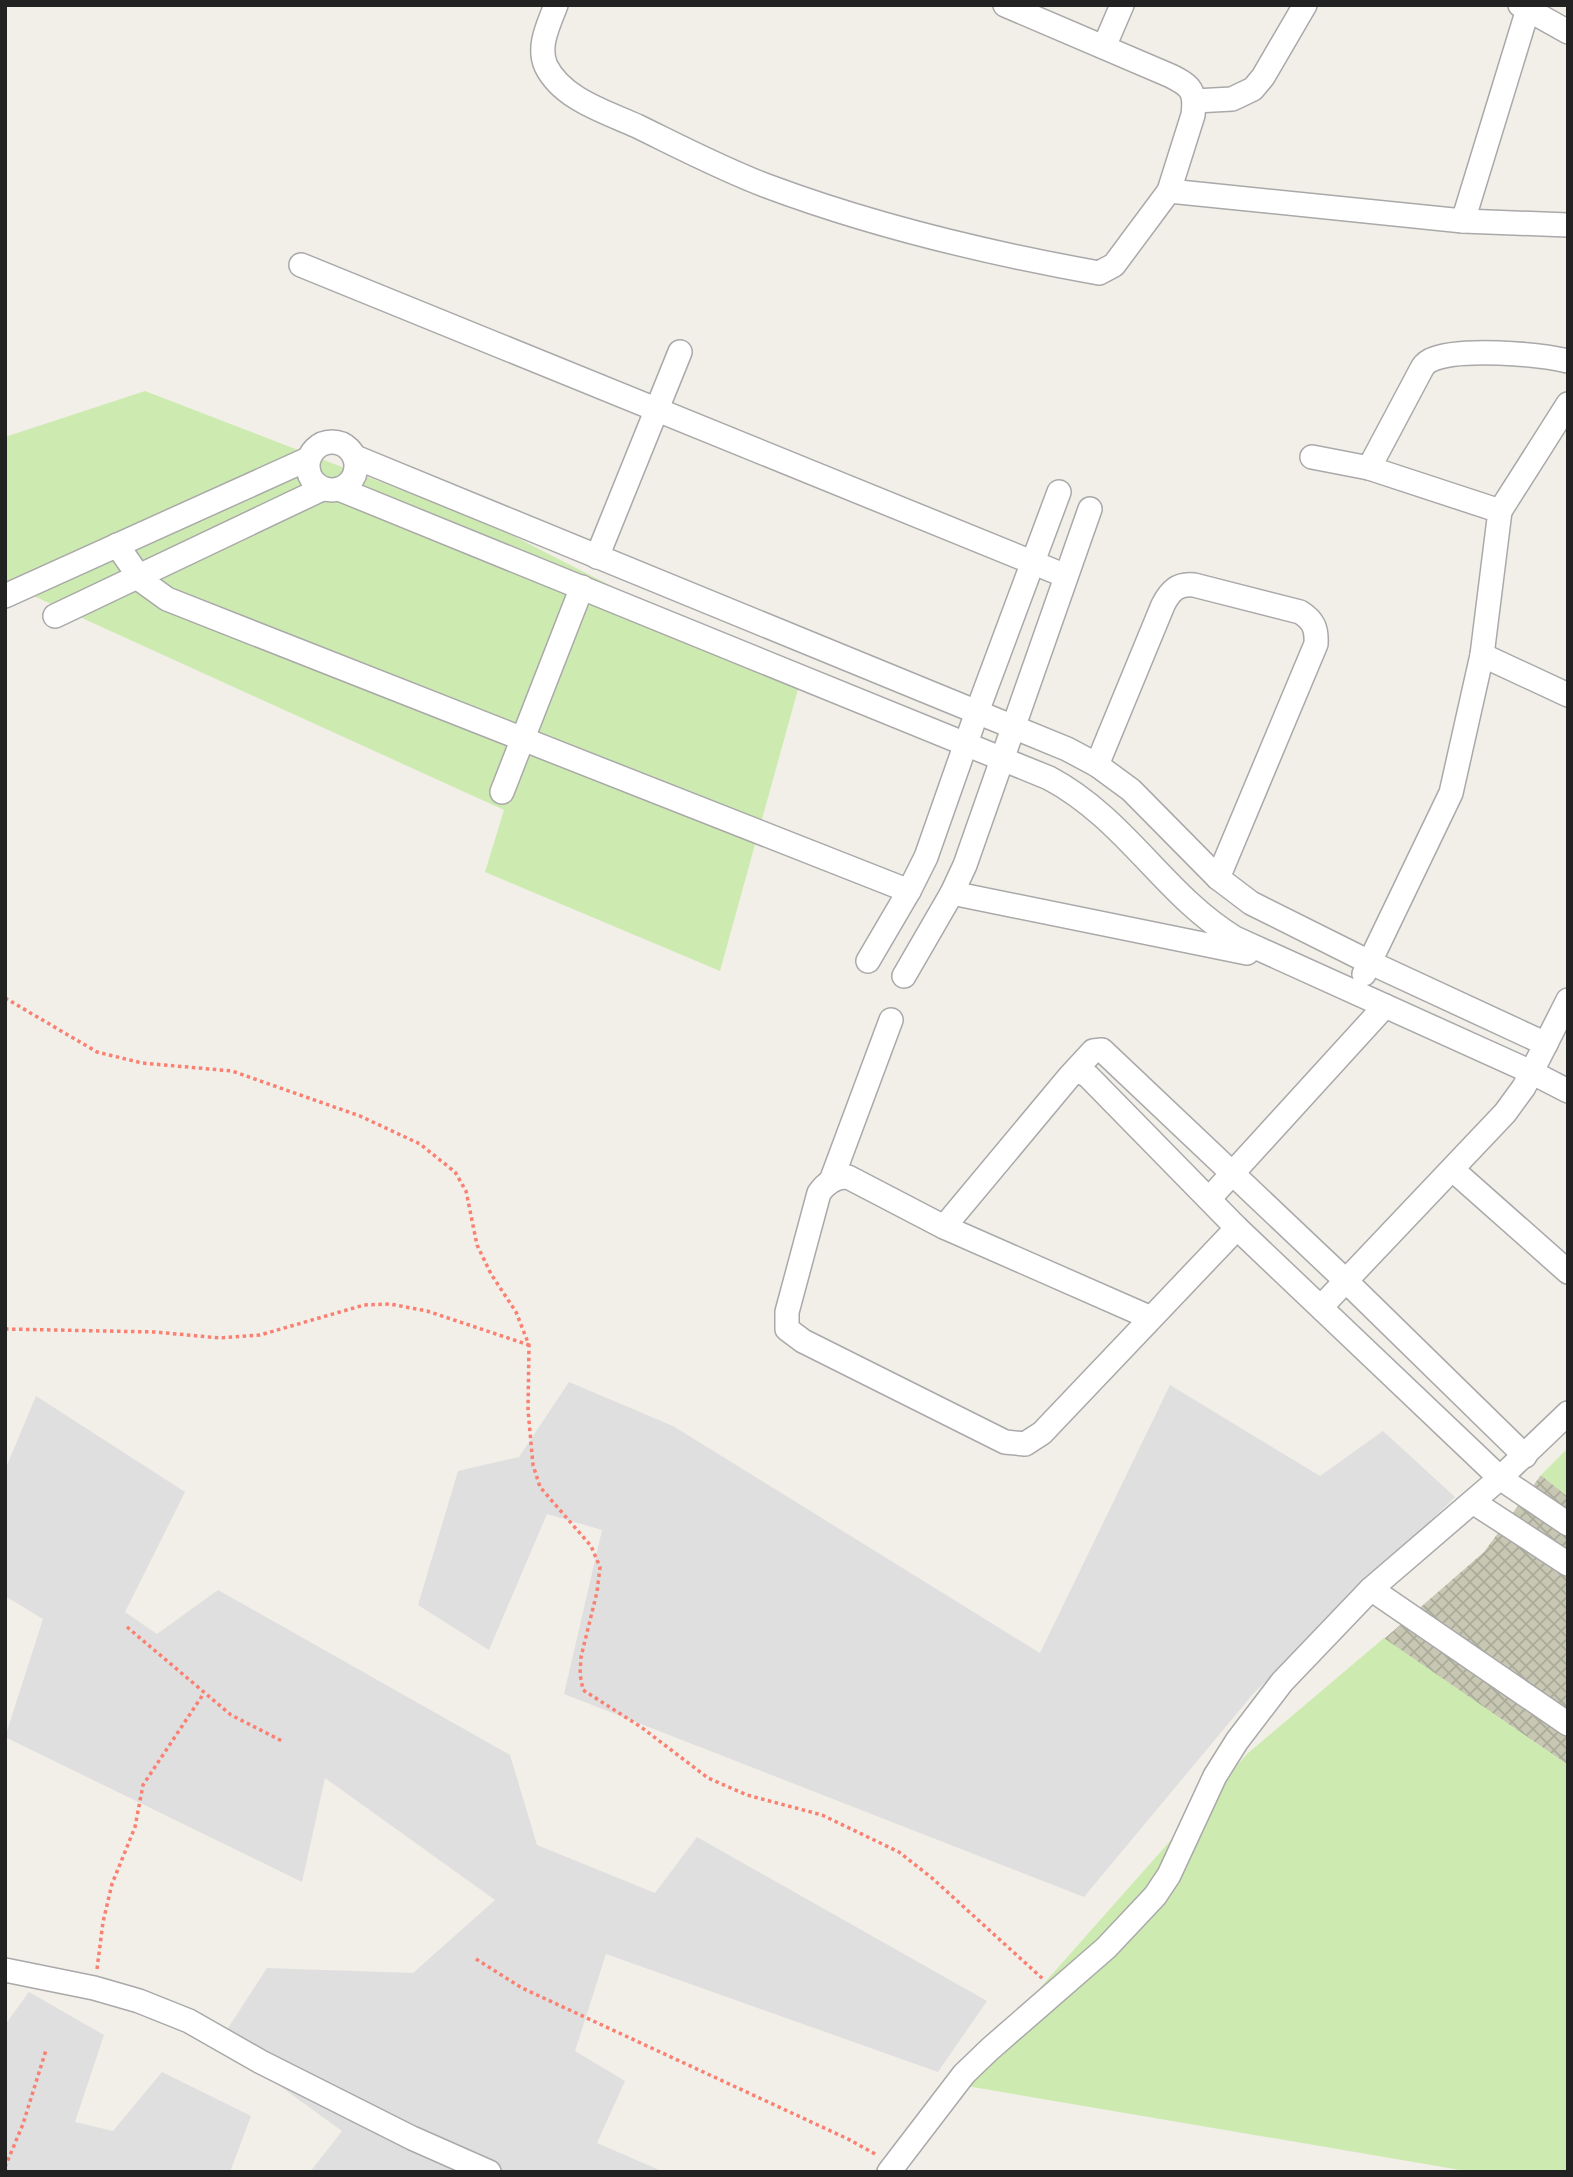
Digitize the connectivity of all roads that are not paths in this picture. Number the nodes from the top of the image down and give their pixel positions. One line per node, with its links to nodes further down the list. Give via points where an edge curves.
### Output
1 (556, 5): 9 (street, via 545,36 544,63 566,90 724,168 821,205 964,246 1099,273 1115,265)
2 (1005, 5): 7 (street)
3 (1122, 5): 7 (street)
4 (1305, 5): 8 (street, via 1253,89 1232,99)
5 (1524, 7): 6 (street); 10 (street)
6 (1568, 32)
7 (1104, 47): 8 (street, via 1187,84)
8 (1195, 101): 9 (street)
9 (1169, 191): 10 (street)
10 (1463, 221): 11 (street)
11 (1568, 225)
12 (301, 265): 16 (street)
13 (680, 352): 16 (street)
14 (1568, 361): 20 (street, via 1472,353 1425,363)
15 (1568, 404): 24 (street)
16 (657, 409): 26 (street); 27 (street)
17 (355, 457): 19 (street, via 343,444 326,441); 21 (street, via 352,480); 26 (street)
18 (1311, 457): 20 (street)
19 (308, 459): 21 (street, via 310,477); 25 (street)
20 (1369, 468): 24 (street)
21 (331, 489): 29 (street); 31 (street)
22 (1059, 492): 27 (street)
23 (1090, 509): 30 (street)
24 (1500, 511): 35 (street)
25 (117, 545): 28 (street); 29 (street)
26 (597, 556): 37 (street)
27 (1032, 562): 30 (street); 37 (street)
28 (79, 563): 32 (street); 33 (street)
29 (139, 576): 33 (street); 39 (street, via 167,599)
30 (1066, 576): 38 (street)
31 (582, 587): 39 (street); 40 (street)
32 (5, 596)
33 (95, 597): 34 (street)
34 (55, 616)
35 (1482, 655): 36 (street); 52 (street, via 1451,793)
36 (1568, 695)
37 (977, 712): 38 (street); 40 (street)
38 (1013, 727): 41 (street); 42 (street)
39 (522, 739): 43 (street); 45 (street)
40 (966, 744): 41 (street); 45 (street, via 933,840)
41 (1001, 759): 46 (street); 48 (street, via 1049,778 1087,801)
42 (1097, 765): 44 (street, via 1131,790); 44 (street, via 1163,605 1175,589 1194,585 1308,617 1316,644)
43 (502, 792)
44 (1213, 874): 47 (street); 48 (street)
45 (909, 891): 51 (street)
46 (952, 893): 50 (street); 53 (street)
47 (1237, 894): 49 (street); 52 (street)
48 (1182, 895): 49 (street)
49 (1212, 923): 50 (street)
50 (1276, 958): 54 (street)
51 (868, 961)
52 (1370, 962): 54 (street); 58 (street)
53 (904, 976)
54 (1355, 992): 56 (street)
55 (1568, 1000): 58 (street)
56 (1385, 1006): 61 (street); 65 (street)
57 (891, 1020): 66 (street)
58 (1546, 1044): 61 (street)
59 (1122, 1067): 60 (street, via 1099,1049); 62 (street); 65 (street)
60 (1077, 1070): 62 (street); 68 (street)
61 (1531, 1072): 63 (street); 64 (street, via 1510,1107)
62 (1102, 1090): 67 (street)
63 (1568, 1091)
64 (1453, 1170): 70 (street); 71 (street)
65 (1234, 1173): 67 (street); 71 (street)
66 (831, 1181): 68 (street, via 853,1178); 73 (street, via 819,1193 787,1312 787,1329 1005,1441 1025,1444 1042,1433)
67 (1209, 1199): 69 (street)
68 (944, 1227): 73 (street)
69 (1237, 1228): 72 (street); 73 (street)
70 (1568, 1272)
71 (1346, 1280): 72 (street); 75 (street)
72 (1321, 1307): 76 (street)
73 (1151, 1318)
74 (1568, 1413): 75 (street)
75 (1525, 1456): 76 (street)
76 (1500, 1478): 77 (street); 78 (street)
77 (1474, 1502): 79 (street); 80 (street)
78 (1568, 1524)
79 (1568, 1564)
80 (1371, 1588): 81 (street); 83 (street, via 1282,1682 1237,1741 1155,1896 1106,1948 964,2074)
81 (1568, 1724)
82 (5, 1970): 84 (street, via 94,1988 189,2021 261,2062)
83 (891, 2168)
84 (489, 2172)

